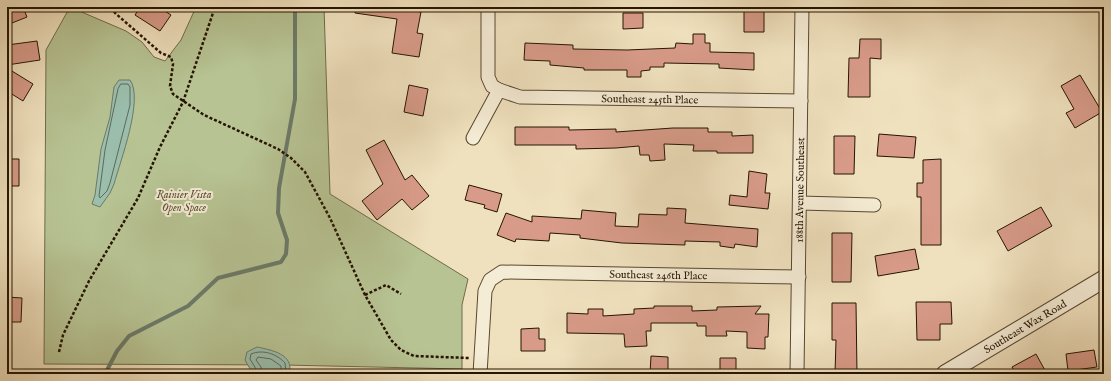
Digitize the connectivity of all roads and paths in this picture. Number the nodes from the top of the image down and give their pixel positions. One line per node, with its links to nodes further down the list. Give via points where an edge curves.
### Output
1 (112, 7): 7 (path, via 161,53 171,57 171,90)
2 (215, 7): 7 (path)
3 (488, 7): 5 (street, via 488,77 492,86)
4 (802, 7): 6 (street, 188th Avenue Southeast)
5 (499, 90): 6 (street, Southeast 245th Place, via 520,96); 8 (street)
6 (801, 101): 9 (street, 188th Avenue Southeast)
7 (183, 102): 14 (path, via 204,115 278,149 305,172 330,218); 15 (path, via 138,198 89,281 64,335)
8 (473, 138)
9 (800, 203): 10 (street); 11 (street, 188th Avenue Southeast)
10 (874, 205)
11 (799, 277): 16 (street, Southeast 246th Place, via 502,272 490,280 485,291); 18 (street, 188th Avenue Southeast)
12 (1104, 279): 19 (street, Southeast Wax Road)
13 (401, 294): 14 (path, via 386,285)
14 (365, 295): 16 (path, via 391,340 401,350 414,356)
15 (59, 352)
16 (481, 359): 17 (street, Southeast 246th Place)
17 (480, 374)
18 (797, 374)
19 (945, 374)

